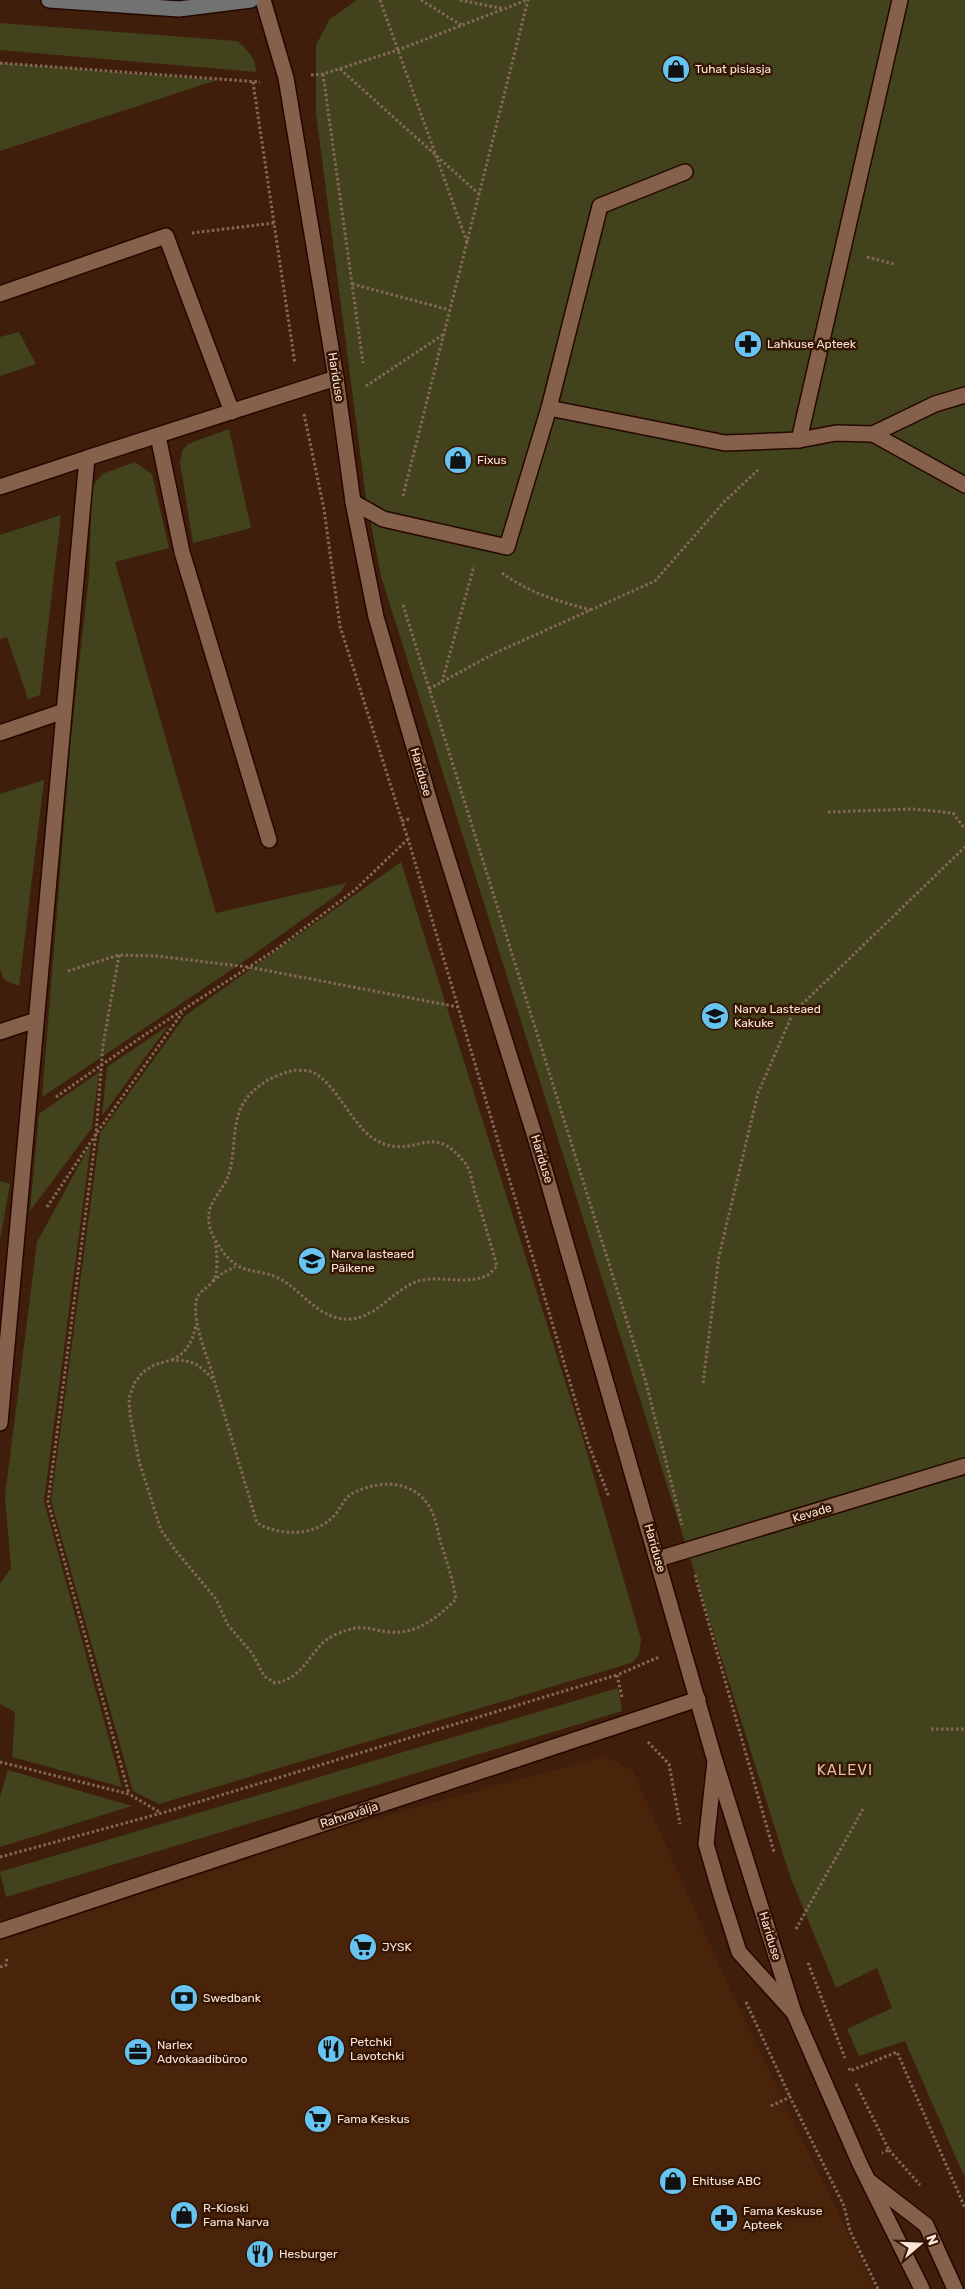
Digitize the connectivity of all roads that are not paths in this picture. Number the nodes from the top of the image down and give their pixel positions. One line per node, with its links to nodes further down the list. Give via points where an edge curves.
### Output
1 (49, 0): 5 (main road)
2 (251, 0): 5 (main road, via 178,10)
3 (263, 0): 8 (street, Hariduse, via 286,78)
4 (900, 0): 14 (street)
5 (92, 2)
6 (685, 172): 10 (street, via 600,206)
7 (0, 294): 11 (street, via 166,236)
8 (336, 378): 11 (street); 18 (street, Hariduse)
9 (965, 395): 12 (street, via 935,404)
10 (549, 408): 14 (street, via 725,443); 18 (street, via 507,547 480,546 383,519)
11 (232, 412): 13 (street)
12 (873, 434): 14 (street, via 836,433); 16 (street)
13 (158, 436): 15 (street); 21 (street, via 182,552)
14 (798, 440)
15 (88, 458): 17 (street); 19 (street)
16 (965, 485)
17 (0, 488)
18 (353, 502): 27 (street, Hariduse, via 376,618 536,1140)
19 (64, 711): 20 (street); 22 (street)
20 (0, 733)
21 (269, 840)
22 (36, 1020): 23 (street); 24 (street, via 28,1117)
23 (0, 1032)
24 (7, 1280): 25 (street)
25 (0, 1423)
26 (965, 1466): 27 (street, Kevade)
27 (658, 1559): 28 (street, Hariduse)
28 (698, 1699): 29 (street, Hariduse); 30 (street, Rahvavälja)
29 (715, 1761): 31 (street, Hariduse); 31 (street, via 706,1844 728,1918 739,1952)
30 (0, 1931)
31 (794, 2013): 32 (street, Hariduse)
32 (869, 2181): 33 (street, Hariduse); 34 (street, via 926,2225)
33 (922, 2289)
34 (955, 2289)

